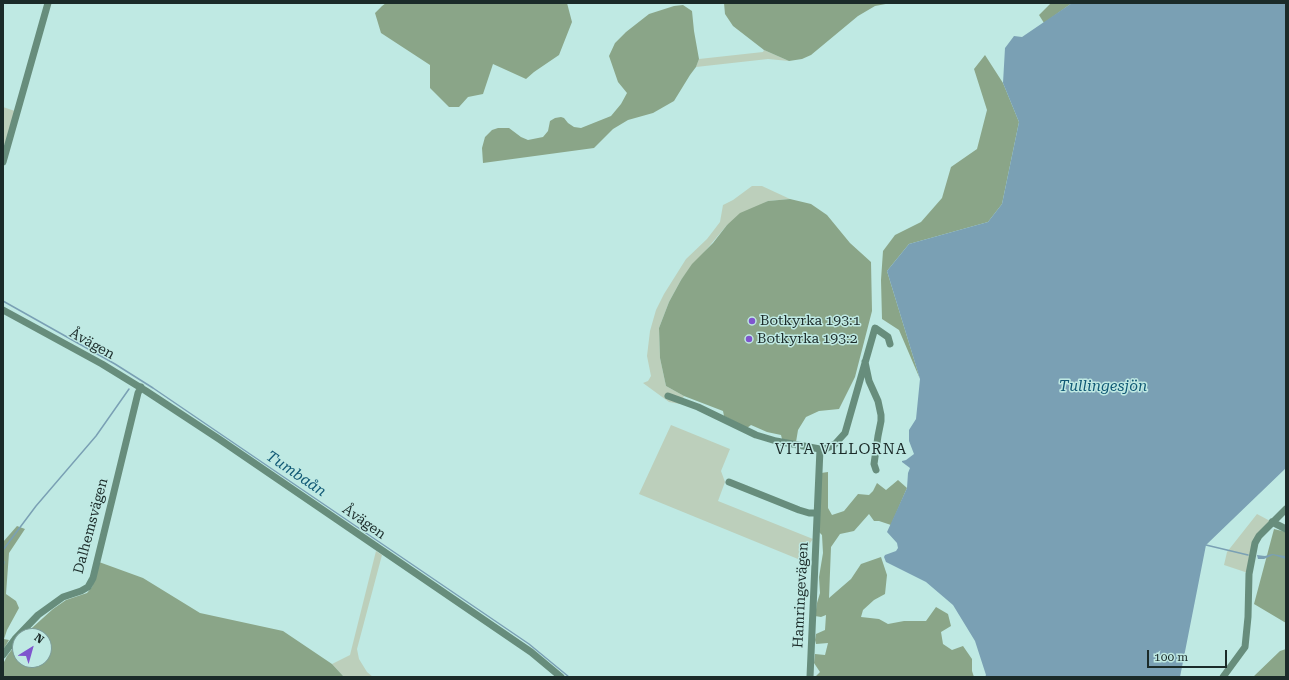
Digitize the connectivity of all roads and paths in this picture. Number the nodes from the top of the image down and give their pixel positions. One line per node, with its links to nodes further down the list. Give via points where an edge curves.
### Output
1 (48, 3): 2 (street)
2 (3, 162)
3 (3, 310): 6 (street, Åvägen)
4 (890, 344): 5 (street, via 888,337 875,328)
5 (865, 362): 8 (street, via 845,433 835,444); 9 (street, via 881,415 874,464)
6 (141, 387): 15 (street, Dalhemsvägen, via 93,578 88,587 63,597 38,615); 16 (street, Åvägen, via 531,652)
7 (668, 396): 8 (street, via 698,407 756,435)
8 (820, 449): 12 (street, Hamringevägen)
9 (876, 470)
10 (729, 482): 12 (street, via 805,512)
11 (1286, 509): 13 (street)
12 (817, 513): 17 (street, Hamringevägen)
13 (1272, 522): 14 (street); 18 (street, via 1259,536 1253,548 1245,647)
14 (1286, 529)
15 (3, 655)
16 (561, 677)
17 (810, 677)
18 (1223, 677)

